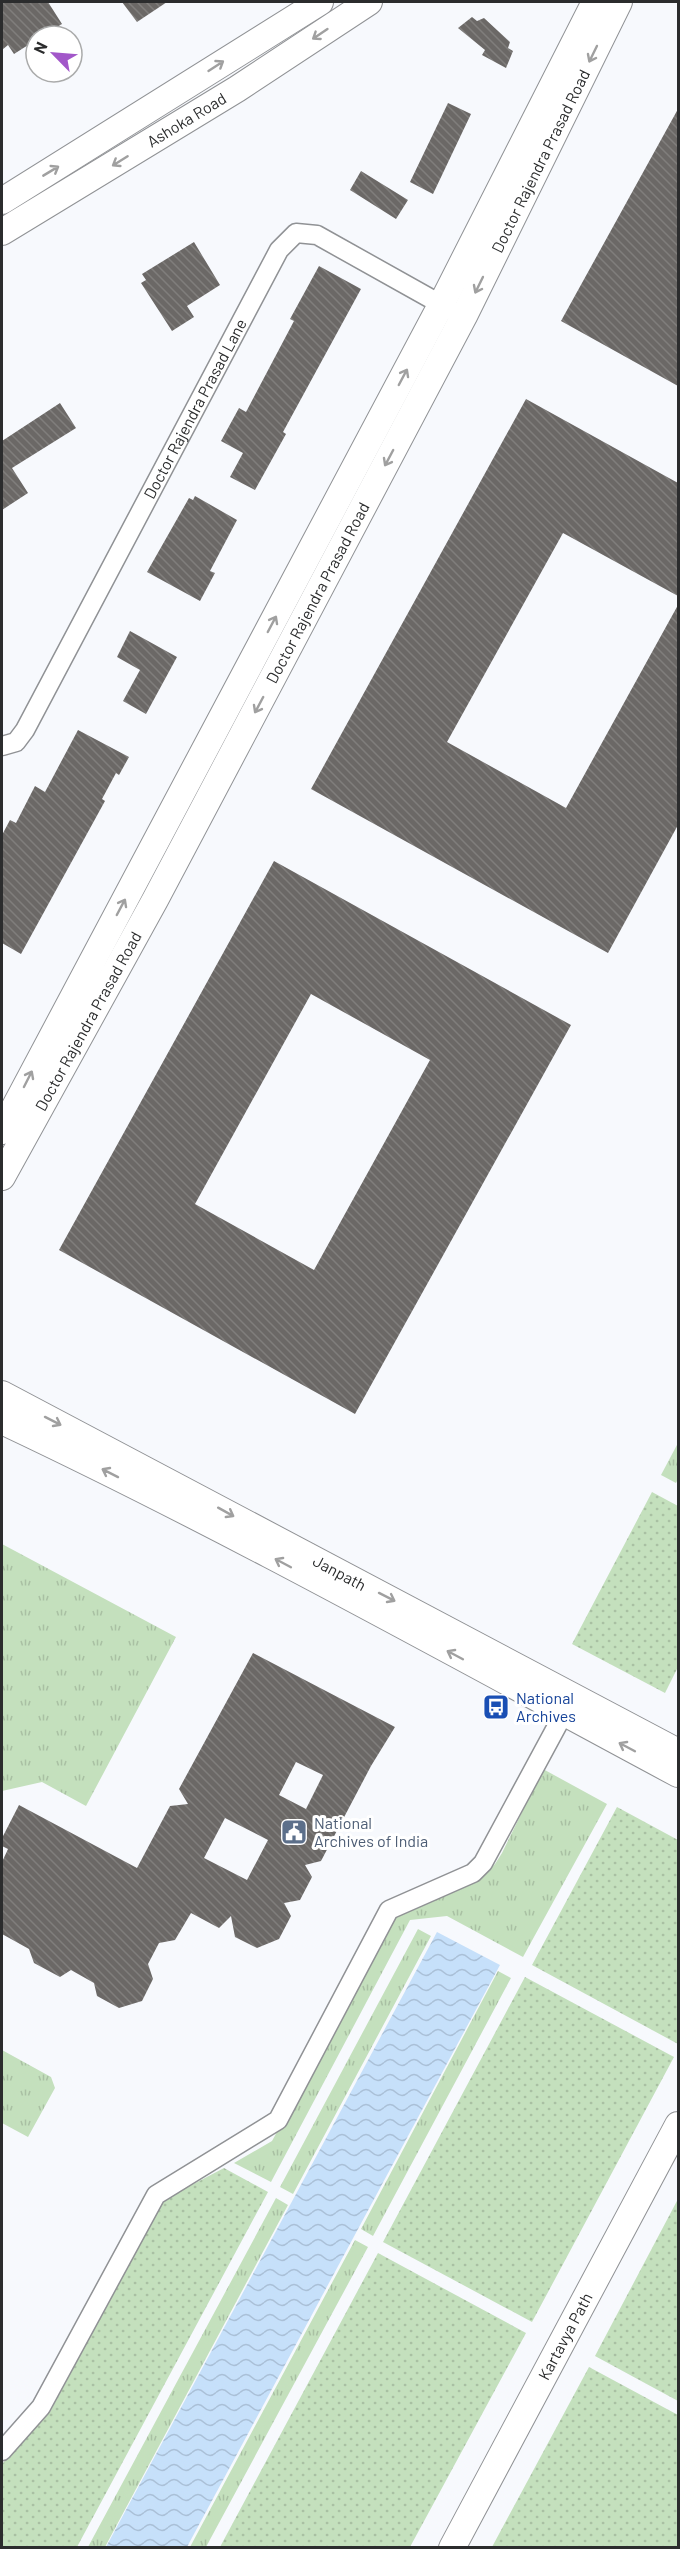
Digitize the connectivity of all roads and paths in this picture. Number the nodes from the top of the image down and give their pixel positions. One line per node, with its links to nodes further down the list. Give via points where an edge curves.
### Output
1 (320, 2): 5 (main road, Ashoka Road, one-way to 1)
2 (369, 2): 6 (main road, Ashoka Road, one-way to 6, via 237,89)
3 (595, 2): 7 (main road, Doctor Rajendra Prasad Road)
4 (619, 2): 7 (main road, Doctor Rajendra Prasad Road, one-way to 7)
5 (2, 201)
6 (2, 232)
7 (453, 311): 8 (street, Doctor Rajendra Prasad Lane, via 317,235 296,233 279,250 25,730 16,742); 9 (main road, Doctor Rajendra Prasad Road, one-way to 7); 10 (main road, Doctor Rajendra Prasad Road, one-way to 10, via 155,900)
8 (2, 746)
9 (2, 1131)
10 (2, 1177)
11 (2, 1394): 14 (main road, Janpath, one-way to 14)
12 (2, 1420): 13 (main road, Janpath, one-way to 12)
13 (564, 1713): 15 (main road, Janpath, one-way to 13); 17 (street, via 483,1863 473,1873 390,1910 278,2120 156,2195 41,2407)
14 (678, 1752)
15 (678, 1774)
16 (678, 2125): 18 (main road, Kartavya Path)
17 (2, 2451)
18 (452, 2547)

